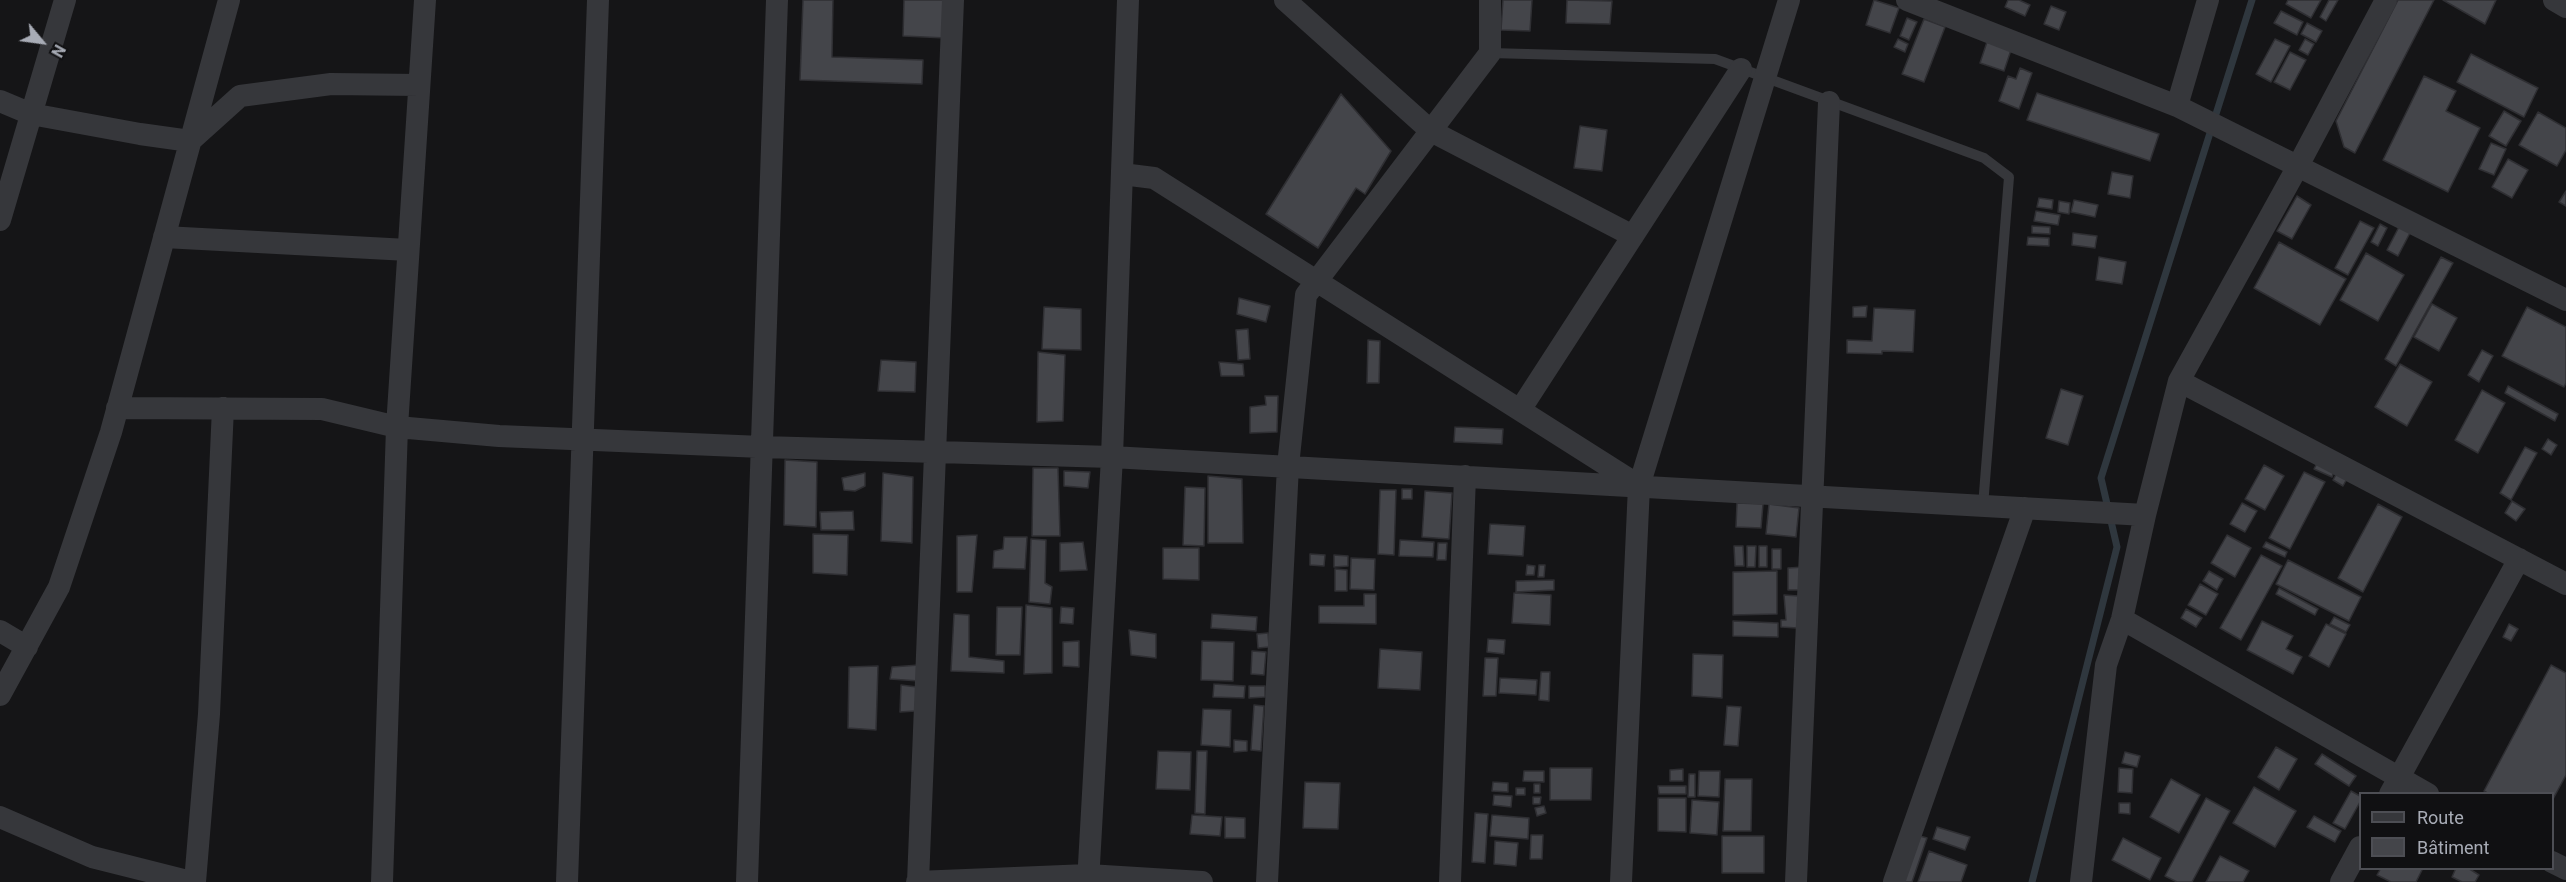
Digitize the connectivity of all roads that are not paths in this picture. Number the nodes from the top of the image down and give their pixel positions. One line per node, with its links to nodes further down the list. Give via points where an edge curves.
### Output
1 (65, 0): 23 (street)
2 (228, 0): 25 (street)
3 (425, 0): 19 (street)
4 (598, 0): 39 (street)
5 (777, 0): 40 (street)
6 (953, 0): 41 (street)
7 (1128, 0): 27 (street)
8 (1285, 0): 24 (street)
9 (1490, 0): 16 (street)
10 (1789, 0): 18 (street)
11 (1907, 0): 22 (street)
12 (2208, 0): 22 (street)
13 (2386, 0): 26 (street)
14 (2554, 0): 15 (street)
15 (2566, 7)
16 (1490, 53): 17 (lane, via 1715,59); 24 (street)
17 (1741, 69): 18 (lane); 29 (street)
18 (1765, 78): 21 (lane); 45 (street)
19 (419, 85): 25 (street, via 331,84 240,96); 31 (street)
20 (0, 101): 23 (street)
21 (1828, 102): 46 (street); 47 (lane, via 1984,158 2009,177)
22 (2177, 106): 26 (street)
23 (31, 114): 25 (street); 28 (street)
24 (1431, 130): 29 (street); 32 (street)
25 (190, 141): 30 (street)
26 (2298, 166): 33 (street); 34 (street)
27 (1122, 174): 32 (street, via 1154,178); 42 (street)
28 (0, 220)
29 (1633, 236): 37 (street)
30 (164, 237): 31 (street); 35 (street)
31 (408, 250): 38 (street)
32 (1317, 281): 37 (street); 43 (street, via 1306,296)
33 (2566, 300)
34 (2179, 381): 49 (street); 50 (street)
35 (117, 408): 36 (street); 54 (street, via 59,587)
36 (223, 408): 38 (street, via 322,409); 61 (street, via 209,714)
37 (1520, 410): 45 (street)
38 (397, 427): 39 (street); 62 (street)
39 (582, 439): 40 (street); 65 (street)
40 (762, 447): 41 (street); 66 (street)
41 (935, 453): 42 (street); 67 (street)
42 (1112, 457): 43 (street); 60 (street)
43 (1287, 466): 44 (street); 69 (street)
44 (1465, 476): 45 (street); 70 (street)
45 (1640, 486): 46 (street); 71 (street)
46 (1812, 496): 47 (street); 72 (street)
47 (1983, 506): 48 (street)
48 (2025, 508): 49 (street); 73 (street)
49 (2145, 515): 52 (street)
50 (2519, 559): 51 (street); 56 (street)
51 (2566, 584)
52 (2122, 619): 56 (street); 74 (street, via 2106,664)
53 (0, 631): 54 (street)
54 (27, 647): 55 (street)
55 (0, 695)
56 (2394, 786): 57 (street)
57 (2420, 792)
58 (0, 817): 61 (street, via 92,857)
59 (2359, 850): 75 (street)
60 (1088, 878): 67 (street); 68 (street)
61 (193, 882)
62 (382, 882)
63 (393, 882): 64 (street)
64 (403, 882)
65 (567, 882)
66 (747, 882)
67 (917, 882)
68 (1202, 882)
69 (1267, 882)
70 (1450, 882)
71 (1621, 882)
72 (1796, 882)
73 (1894, 882)
74 (2081, 882)
75 (2341, 882)

